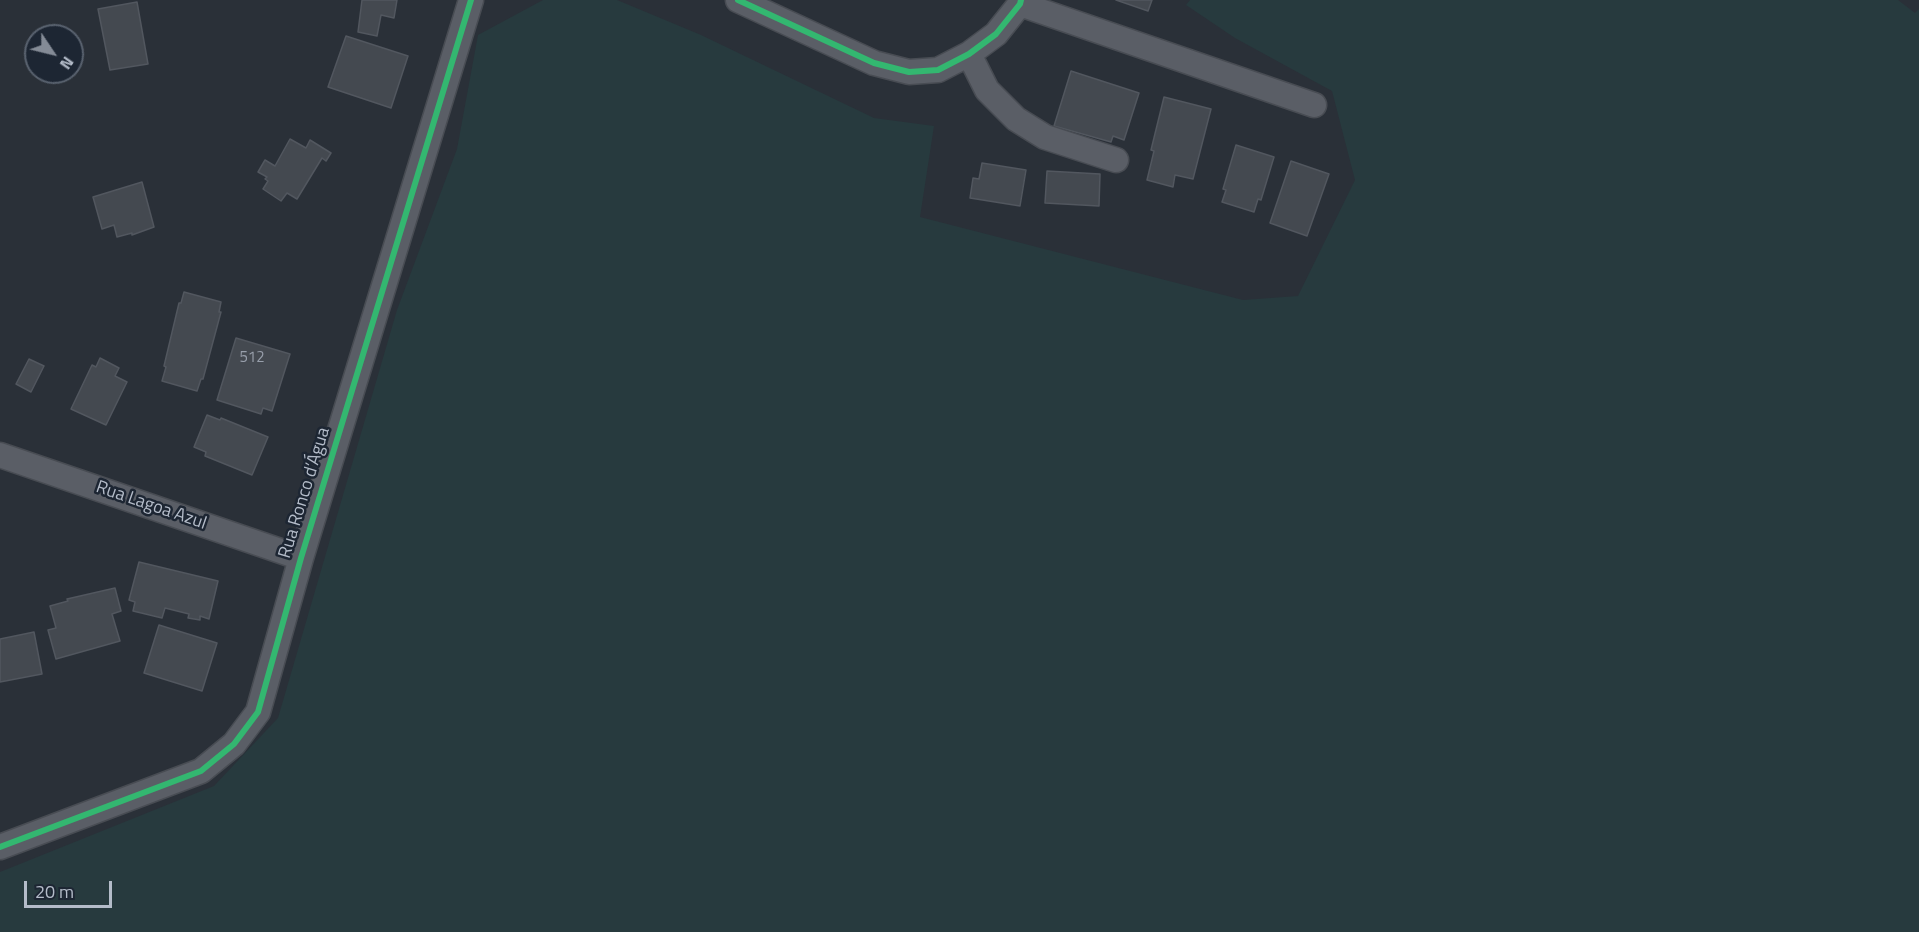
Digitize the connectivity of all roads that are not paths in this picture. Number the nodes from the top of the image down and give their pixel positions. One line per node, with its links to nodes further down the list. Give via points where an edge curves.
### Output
1 (471, 0): 8 (street, Rua Ronco d’Água)
2 (738, 0): 4 (street, via 874,63 909,72 938,70)
3 (1021, 2): 4 (street, via 996,34); 5 (street)
4 (969, 54): 6 (street, via 987,90 1016,118 1045,136)
5 (1314, 105)
6 (1116, 160)
7 (0, 455): 8 (street, Rua Lagoa Azul)
8 (301, 558): 9 (street, Rua Ronco d’Água, via 258,712 234,744 201,771)
9 (0, 847)

